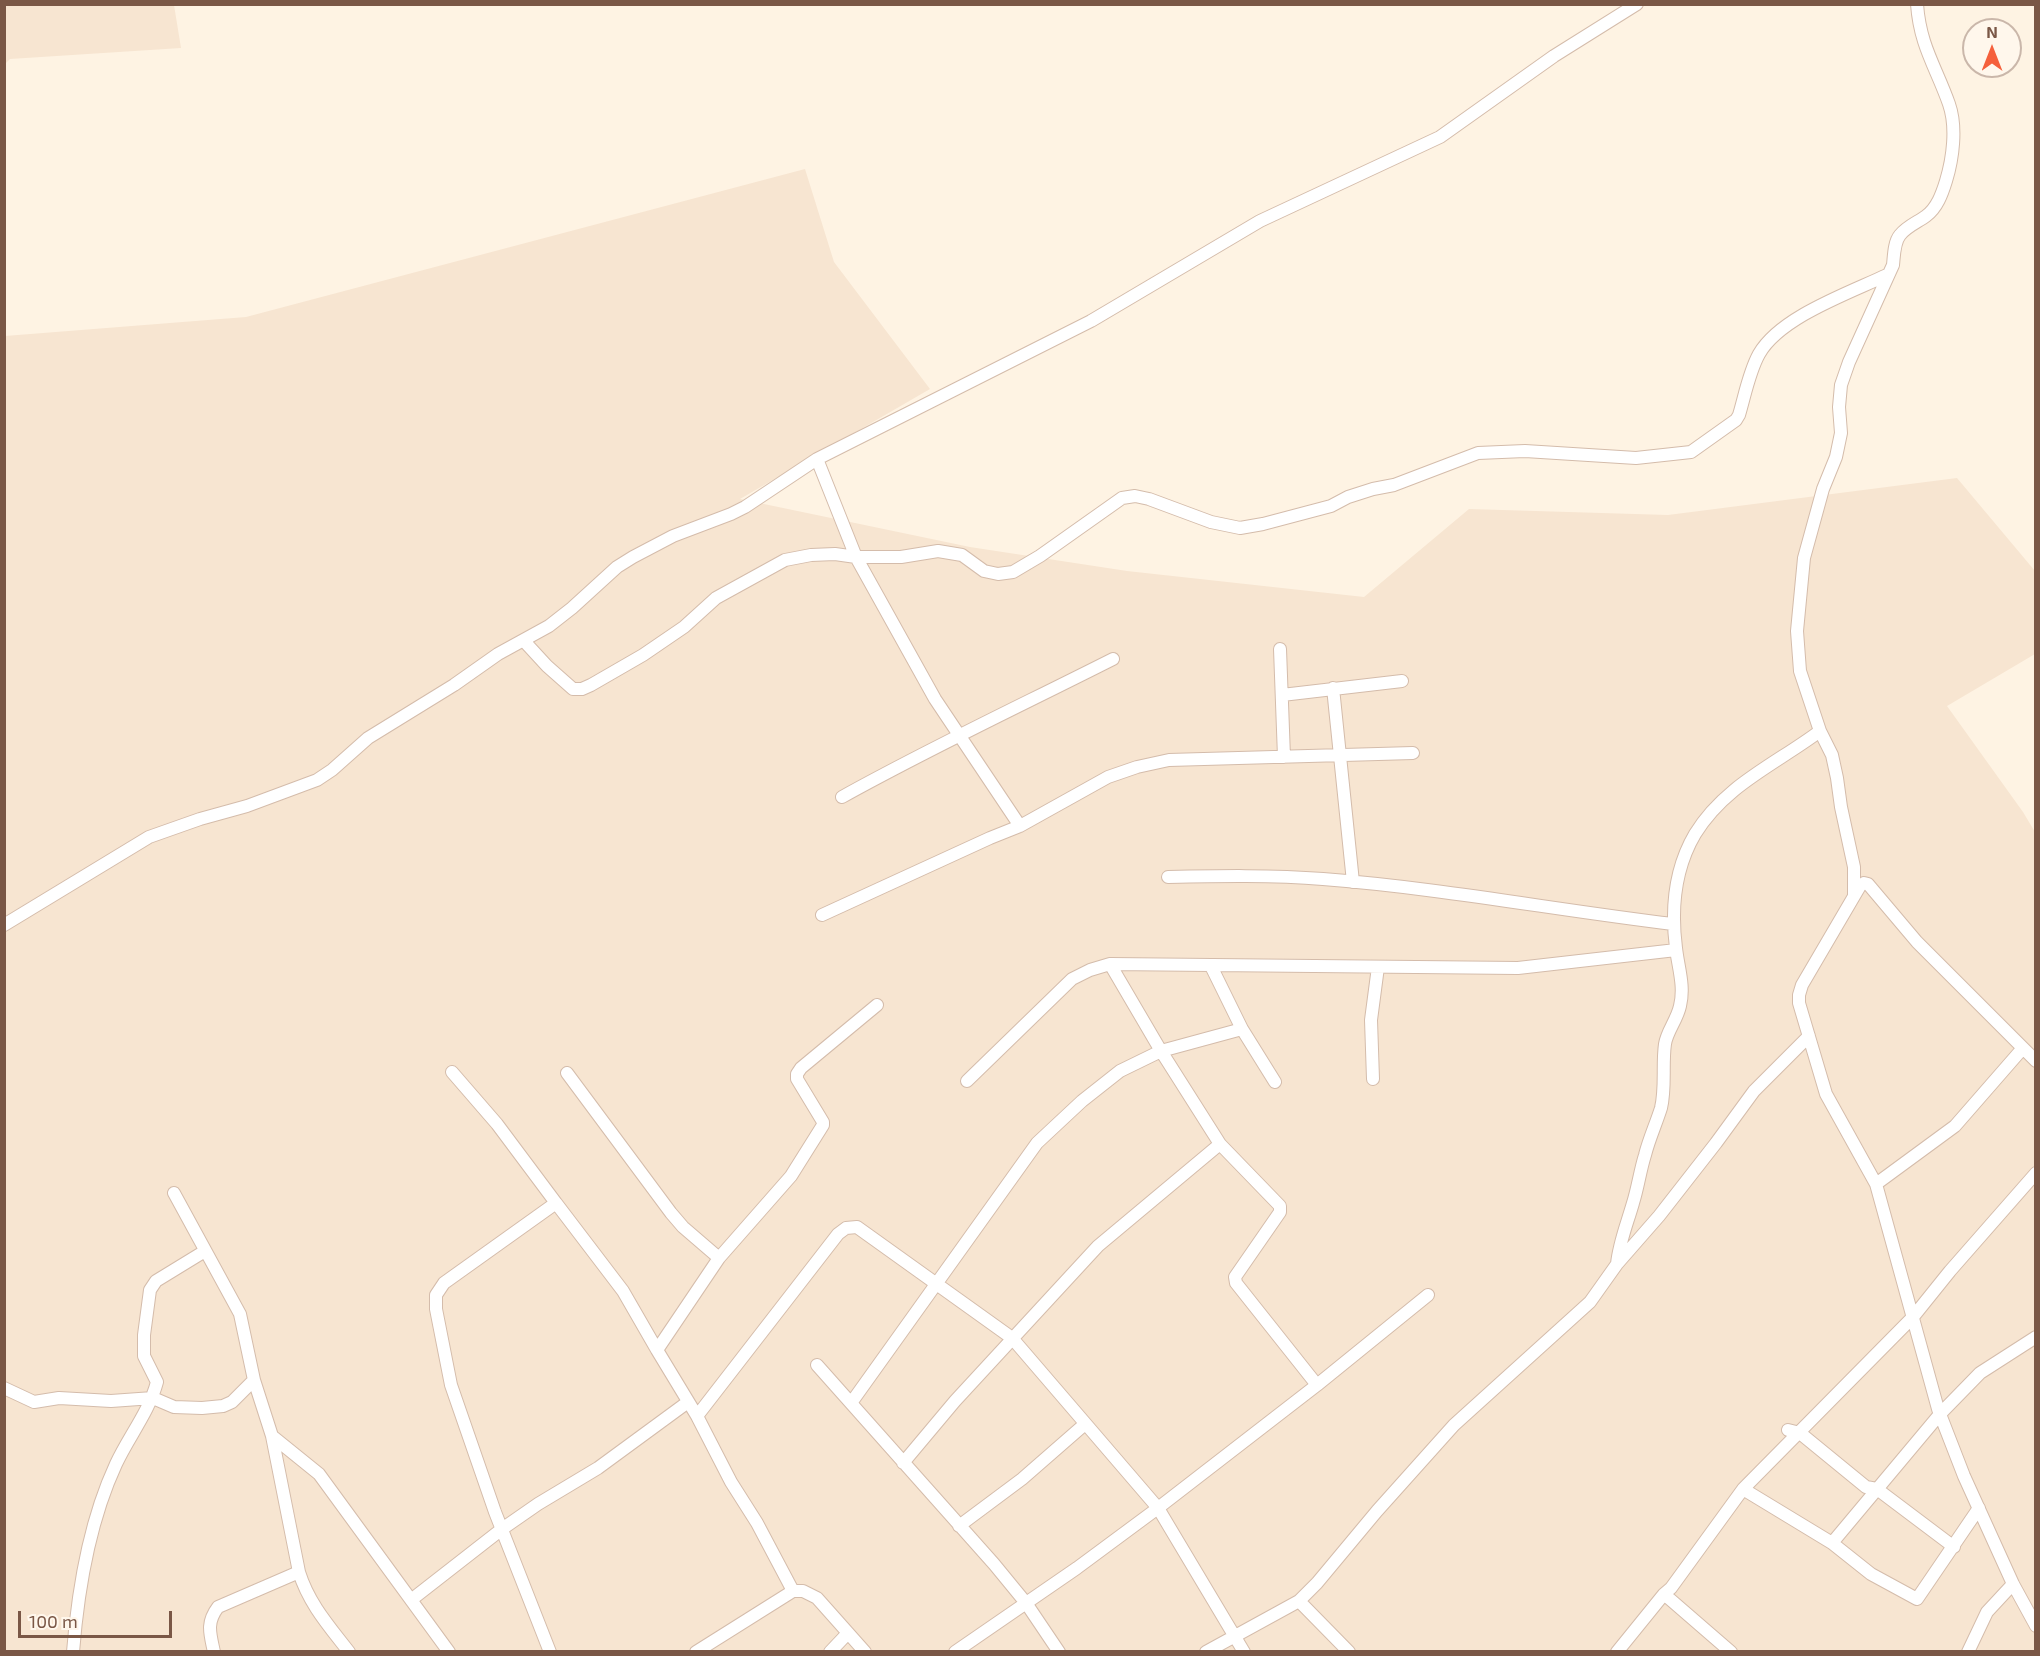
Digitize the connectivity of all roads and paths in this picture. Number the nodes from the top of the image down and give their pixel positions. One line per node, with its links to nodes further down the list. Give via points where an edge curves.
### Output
1 (1637, 4): 4 (street, via 1554,56 1440,137 1260,221 1091,321)
2 (1917, 4): 3 (street, via 1928,55 1950,106 1952,155 1938,202 1928,215 1899,236)
3 (1887, 275): 5 (street, via 1780,329 1758,355 1736,420 1691,452 1636,458 1525,451 1478,453 1331,506 1240,528 1210,522 1149,499 1122,498 1040,556 1013,572 998,574 984,571 962,555 950,552); 12 (street, via 1841,385 1841,433 1836,457 1804,558 1798,656)
4 (817, 459): 5 (street); 6 (street, via 738,511 673,536 633,557 572,608)
5 (855, 557): 6 (street, via 811,555 785,561 716,598 644,655 582,689 573,689); 13 (street)
6 (524, 641): 24 (street, via 368,738 317,780 149,837)
7 (1280, 649): 11 (street)
8 (1113, 659): 13 (street)
9 (1402, 681): 10 (street)
10 (1333, 688): 11 (street); 15 (street)
11 (1282, 694): 16 (street)
12 (1820, 731): 21 (street, via 1832,755 1837,778 1854,867); 23 (street, via 1738,785 1697,831 1676,884)
13 (960, 737): 17 (street); 18 (street)
14 (1413, 753): 15 (street)
15 (1340, 756): 16 (street); 20 (street)
16 (1284, 758): 18 (street, via 1169,760 1137,767 1108,777)
17 (842, 797)
18 (1020, 826): 22 (street)
19 (1168, 877): 20 (street)
20 (1353, 882): 23 (street)
21 (1853, 897): 31 (street, via 1799,994); 32 (street, via 1860,886 1868,884 1917,942)
22 (822, 915)
23 (1673, 924): 25 (street)
24 (4, 925)
25 (1676, 950): 28 (street, via 1518,968); 47 (street, via 1681,972 1680,1006 1666,1041 1664,1095)
26 (1110, 964): 27 (street); 33 (street); 38 (street, via 1072,979)
27 (1210, 966): 28 (street); 30 (street)
28 (1378, 967): 37 (street, via 1371,1020)
29 (877, 1005): 46 (street, via 797,1074 823,1125 791,1176)
30 (1242, 1029): 33 (street); 39 (street)
31 (1809, 1036): 42 (street, via 1826,1094); 47 (street, via 1755,1091)
32 (2023, 1048): 34 (street); 42 (street, via 1955,1126)
33 (1161, 1051): 40 (street); 48 (street, via 1120,1071 1037,1143)
34 (2036, 1061)
35 (452, 1072): 44 (street)
36 (567, 1073): 46 (street, via 671,1213)
37 (1373, 1079)
38 (968, 1081)
39 (1275, 1083)
40 (1220, 1144): 52 (street, via 1098,1246); 56 (street, via 1280,1206 1280,1212 1237,1271 1236,1283)
41 (2036, 1173): 50 (street)
42 (1876, 1184): 50 (street)
43 (174, 1193): 45 (street)
44 (556, 1203): 53 (street, via 623,1291); 72 (street, via 444,1283 436,1295 451,1385)
45 (205, 1251): 55 (street, via 240,1314); 58 (street, via 156,1281 150,1290 144,1356 157,1382)
46 (719, 1258): 53 (street)
47 (1617, 1264): 80 (street, via 1590,1302 1454,1425)
48 (937, 1284): 52 (street); 60 (street); 62 (street, via 857,1227 846,1228)
49 (1428, 1295): 56 (street)
50 (1913, 1317): 61 (street); 64 (street)
51 (2036, 1337): 61 (street, via 1980,1373)
52 (1012, 1338): 63 (street); 66 (street)
53 (657, 1350): 59 (street)
54 (817, 1365): 60 (street)
55 (254, 1380): 58 (street, via 223,1406 174,1407); 65 (street)
56 (1317, 1385): 69 (street)
57 (4, 1388): 58 (street, via 34,1402 59,1398)
58 (153, 1398): 85 (street, via 102,1499 85,1563)
59 (688, 1402): 62 (street); 72 (street, via 598,1468)
60 (851, 1403): 66 (street)
61 (1940, 1414): 68 (street); 70 (street)
62 (697, 1416): 77 (street)
63 (1085, 1424): 69 (street); 71 (street, via 1022,1479)
64 (1794, 1431): 67 (street); 68 (street, via 1866,1487)
65 (272, 1436): 75 (street); 79 (street, via 319,1474)
66 (903, 1463): 71 (street)
67 (1743, 1489): 73 (street); 78 (street)
68 (1877, 1489): 73 (street); 74 (street)
69 (1158, 1508): 81 (street); 84 (street)
70 (1979, 1508): 74 (street); 76 (street)
71 (959, 1526): 81 (street)
72 (502, 1529): 79 (street); 89 (street)
73 (1832, 1543): 74 (street, via 1871,1574 1917,1599)
74 (1954, 1547)
75 (299, 1572): 86 (street, via 218,1607 211,1616 209,1630); 87 (street, via 312,1605)
76 (2013, 1584): 82 (street); 100 (street, via 1988,1612)
77 (792, 1591): 83 (street, via 817,1598); 90 (street)
78 (1664, 1594): 98 (street); 99 (street)
79 (411, 1600): 88 (street)
80 (1299, 1601): 84 (street); 97 (street)
81 (1026, 1603): 93 (street); 94 (street)
82 (2036, 1626)
83 (848, 1633): 91 (street); 92 (street)
84 (1233, 1636): 95 (street); 96 (street)
85 (73, 1652)
86 (214, 1652)
87 (349, 1652)
88 (449, 1652)
89 (550, 1652)
90 (696, 1652)
91 (830, 1652)
92 (865, 1652)
93 (955, 1652)
94 (1059, 1652)
95 (1206, 1652)
96 (1244, 1652)
97 (1349, 1652)
98 (1617, 1652)
99 (1731, 1652)
100 (1968, 1652)

